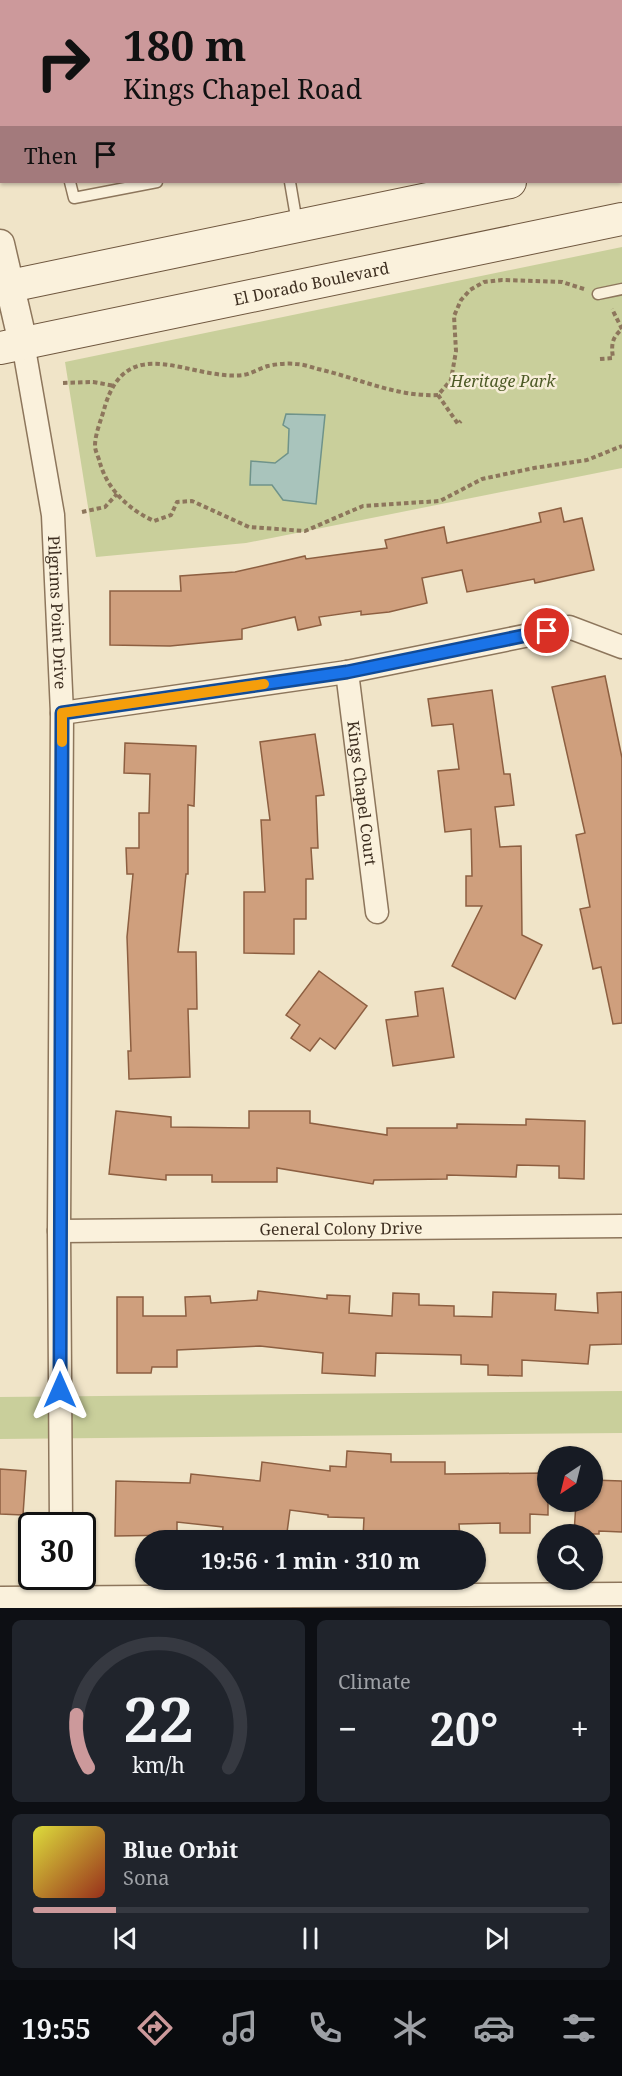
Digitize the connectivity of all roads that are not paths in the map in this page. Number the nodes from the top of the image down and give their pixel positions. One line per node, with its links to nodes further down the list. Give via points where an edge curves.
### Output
1 (70, 183): 2 (lane, via 74,198)
2 (152, 183)
3 (290, 183): 6 (lane)
4 (505, 183): 6 (main road)
5 (622, 219): 11 (main road, El Dorado Boulevard)
6 (298, 226): 8 (main road)
7 (0, 244): 8 (street, Pilgrims Point Drive)
8 (4, 288): 11 (street, Pilgrims Point Drive)
9 (622, 289): 10 (lane)
10 (598, 294)
11 (12, 346): 14 (street, Pilgrims Point Drive, via 53,514)
12 (622, 648): 13 (street, via 569,627)
13 (347, 672): 14 (street); 15 (street, Kings Chapel Court)
14 (62, 713): 17 (street, Pilgrims Point Drive)
15 (377, 912)
16 (622, 1226): 17 (street, General Colony Drive)
17 (59, 1232): 18 (street, Pilgrims Point Drive)
18 (61, 1512)
19 (61, 1594): 20 (street); 21 (street)
20 (622, 1594)
21 (0, 1598)

